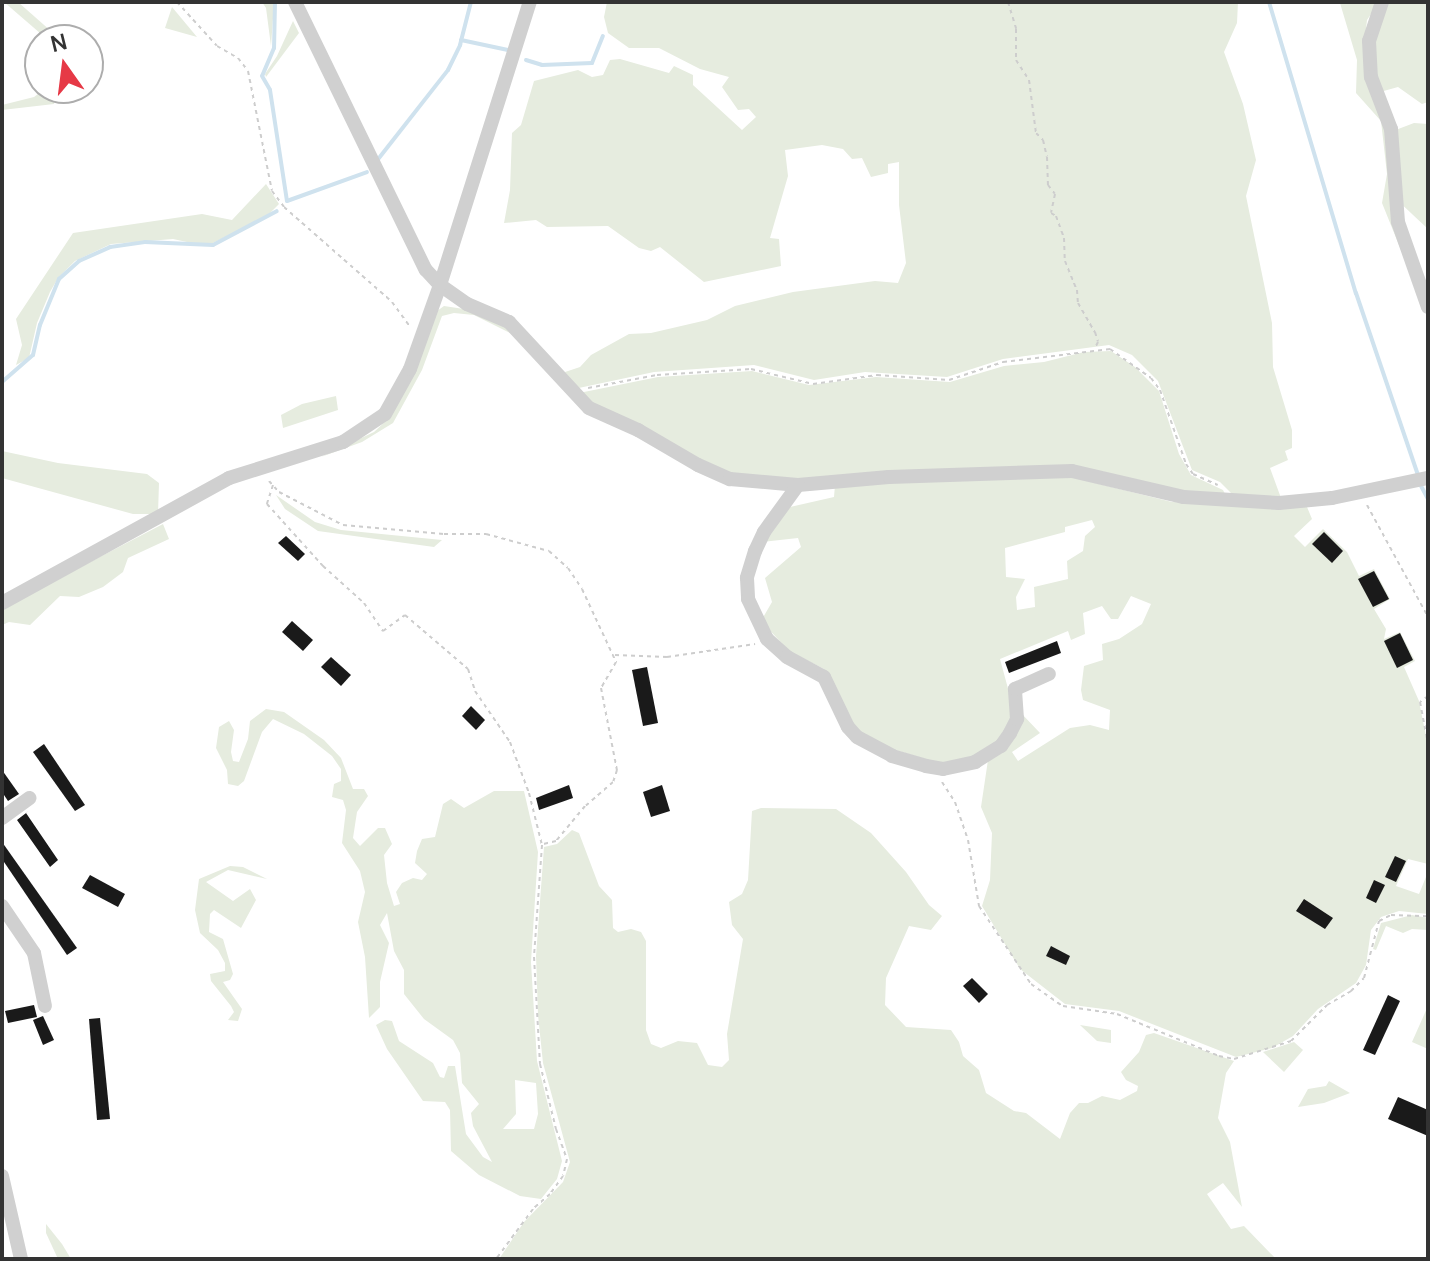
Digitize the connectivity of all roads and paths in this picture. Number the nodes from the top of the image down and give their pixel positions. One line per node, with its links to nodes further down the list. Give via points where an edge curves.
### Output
1 (177, 2): 8 (path, via 248,71 272,191 392,302)
2 (295, 2): 6 (street, via 419,256)
3 (530, 2): 6 (street)
4 (1008, 2): 9 (path, via 1016,29 1016,60 1029,80 1036,133 1043,140 1048,185 1055,194 1051,213 1064,238 1078,303 1095,332)
5 (1382, 2): 7 (street, via 1369,41 1371,77 1391,129 1398,222)
6 (440, 285): 8 (street); 10 (street, via 509,322)
7 (1428, 307)
8 (420, 340): 11 (street, via 397,398 385,414 343,442)
9 (1095, 349): 10 (path, via 1003,362 949,380 877,375 813,384 751,369 657,375); 16 (path, via 1110,349 1151,378 1186,464 1193,474 1225,489)
10 (572, 392): 14 (street, via 589,408 730,479)
11 (260, 470): 13 (path); 17 (street, via 229,478)
12 (1428, 478): 15 (street)
13 (273, 485): 20 (path, via 343,525 486,534 549,551 582,589); 27 (path, via 267,504 364,603 383,631 405,615 468,669 475,691 510,742)
14 (798, 485): 16 (street, via 1072,471 1184,497); 19 (street, via 764,532 747,578 748,599)
15 (1361, 493): 16 (street, via 1279,503); 18 (path)
16 (1235, 502)
17 (2, 603)
18 (1428, 617)
19 (767, 639): 20 (path, via 746,648 667,657); 24 (street, via 824,677 857,737 892,756)
20 (613, 655): 27 (path, via 616,662 601,688 617,770 613,782 556,841)
21 (1049, 674): 24 (street, via 1015,689 1017,719 1001,746 960,767)
22 (1428, 696): 23 (path, via 1420,702)
23 (1428, 744)
24 (934, 767): 29 (path, via 955,802 968,840 979,906 1031,984 1063,1006 1117,1014 1219,1056 1234,1059 1291,1041 1364,978 1379,921 1391,915)
25 (30, 798): 26 (street)
26 (2, 818)
27 (542, 845): 33 (path, via 534,957 536,1016 540,1064 567,1159 563,1176)
28 (2, 906): 30 (street, via 34,953)
29 (1428, 916)
30 (45, 1006)
31 (2, 1176): 32 (street)
32 (21, 1259)
33 (496, 1259)

